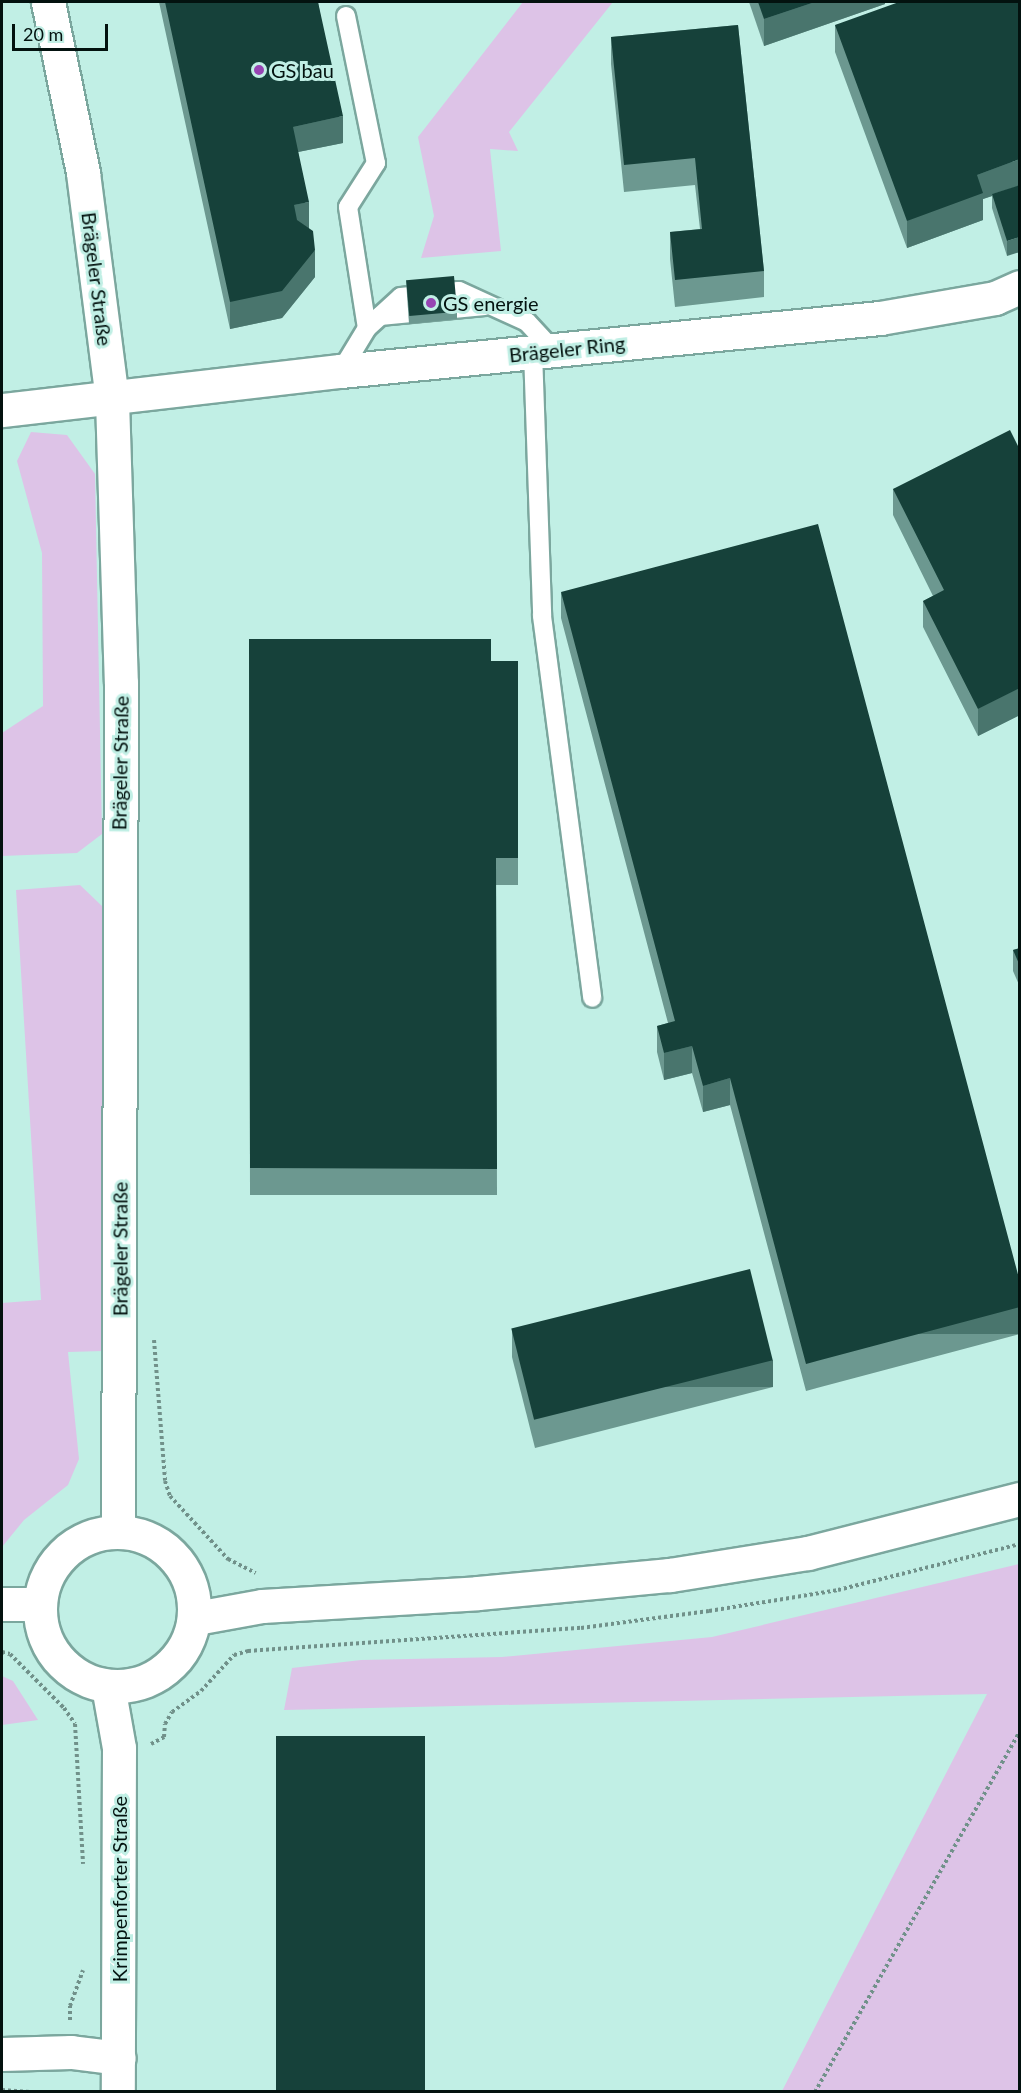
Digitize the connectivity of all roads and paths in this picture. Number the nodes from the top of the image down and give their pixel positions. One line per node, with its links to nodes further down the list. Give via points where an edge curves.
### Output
1 (48, 2): 7 (street, Brägeler Straße, via 83,173)
2 (346, 16): 4 (lane, via 376,163 348,207)
3 (1020, 288): 5 (street, Brägeler Ring, via 995,298 880,318)
4 (374, 322): 5 (lane, via 401,297 459,291 527,322); 6 (lane)
5 (543, 351): 6 (street, Brägeler Ring); 9 (lane, via 542,616)
6 (341, 371): 7 (street, Brägeler Ring)
7 (112, 400): 8 (street, Brägeler Ring); 11 (street, Brägeler Straße, via 121,683)
8 (2, 410)
9 (592, 998)
10 (1020, 1499): 14 (street, via 808,1553 670,1575 478,1593 261,1606)
11 (118, 1531): 13 (street, via 83,1541 62,1555 47,1577); 14 (street, via 148,1539 174,1558 188,1581)
12 (2, 1604): 13 (street)
13 (39, 1604): 17 (street, via 41,1626 56,1658 76,1676)
14 (196, 1618): 17 (street, via 184,1648 166,1669 135,1685)
15 (264, 1648): 20 (path, via 234,1655 201,1691 172,1712 158,1743)
16 (2, 1652): 19 (path, via 10,1654 64,1708 75,1724)
17 (108, 1686): 20 (street, Krimpenforter Straße)
18 (1020, 1731): 29 (path)
19 (78, 1748): 20 (path); 21 (path)
20 (119, 1748): 25 (street, Krimpenforter Straße)
21 (83, 1866)
22 (87, 1961): 23 (path, via 70,2006)
23 (71, 2052): 24 (street); 25 (street)
24 (2, 2054)
25 (119, 2058): 28 (street, Krimpenforter Straße)
26 (2, 2090): 27 (path)
27 (34, 2091)
28 (118, 2091)
29 (815, 2091)

